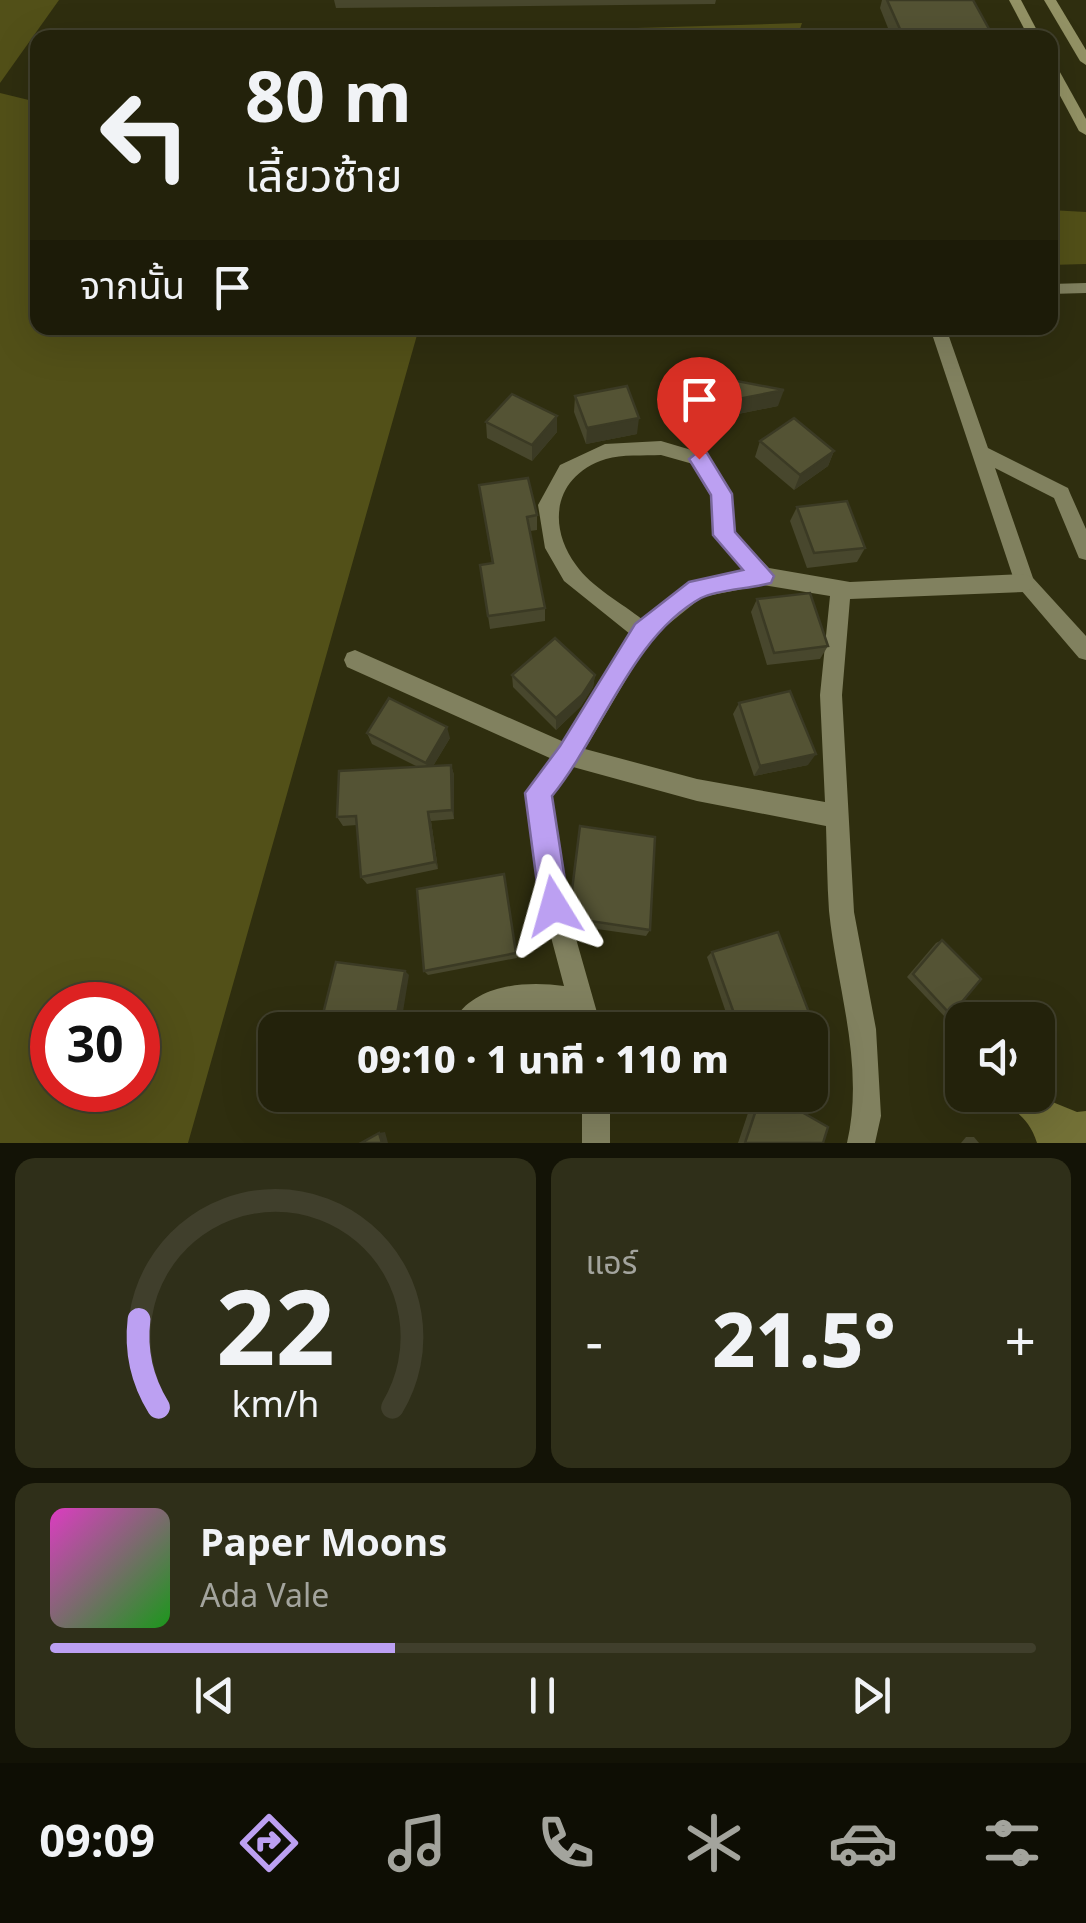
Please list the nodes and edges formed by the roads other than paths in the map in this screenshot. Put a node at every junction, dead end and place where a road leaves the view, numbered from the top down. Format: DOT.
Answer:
graph roads {
  1 [pos="1015,0"];
  2 [pos="1050,0"];
  3 [pos="1031,30"];
  4 [pos="1086,60"];
  5 [pos="1058,80"];
  6 [pos="1086,131"];
  7 [pos="1058,288"];
  8 [pos="1086,288"];
  9 [pos="940,335"];
  10 [pos="981,453"];
  11 [pos="1086,552"];
  12 [pos="762,576"];
  13 [pos="1025,583"];
  14 [pos="852,591"];
  15 [pos="643,632"];
  16 [pos="1086,651"];
  17 [pos="355,660"];
  18 [pos="570,755"];
  19 [pos="838,816"];
  20 [pos="474,1012"];
  21 [pos="571,1012"];
  22 [pos="578,1012"];
  23 [pos="596,1112"];
  24 [pos="596,1143"];
  25 [pos="861,1143"];
  1 -- 3 [label="main road"];
  2 -- 4 [label="main road"];
  5 -- 6 [label="main road"];
  7 -- 8 [label="street"];
  9 -- 10 [label="street"];
  10 -- 11 [label="street"];
  10 -- 13 [label="street"];
  12 -- 14 [label="street"];
  12 -- 15 [label="street"];
  12 -- 15 [label="street"];
  13 -- 14 [label="street"];
  13 -- 16 [label="street"];
  14 -- 19 [label="street"];
  15 -- 18 [label="street"];
  17 -- 18 [label="street"];
  18 -- 19 [label="street"];
  18 -- 22 [label="street"];
  19 -- 25 [label="street"];
  20 -- 21 [label="street"];
  23 -- 24 [label="street"];
}
